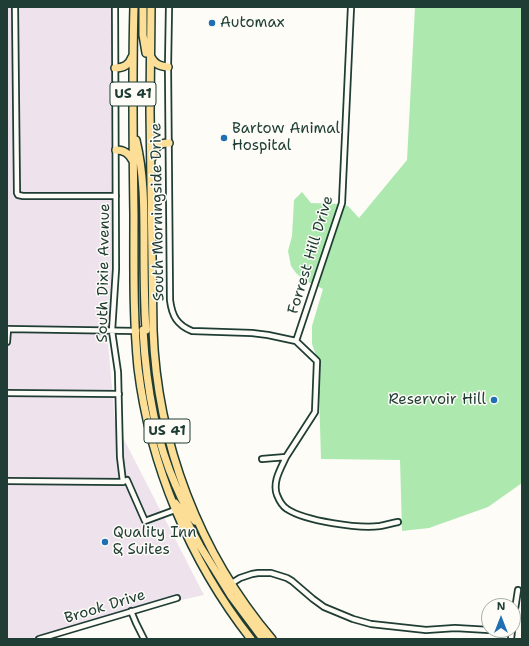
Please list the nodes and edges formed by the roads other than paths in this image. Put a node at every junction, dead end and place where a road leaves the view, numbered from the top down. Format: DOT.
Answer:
graph roads {
  1 [pos="15,7"];
  2 [pos="115,7"];
  3 [pos="134,7"];
  4 [pos="142,7"];
  5 [pos="151,7"];
  6 [pos="169,7"];
  7 [pos="351,7"];
  8 [pos="150,53"];
  9 [pos="132,57"];
  10 [pos="149,67"];
  11 [pos="168,67"];
  12 [pos="115,68"];
  13 [pos="133,130"];
  14 [pos="169,143"];
  15 [pos="116,150"];
  16 [pos="133,161"];
  17 [pos="150,168"];
  18 [pos="116,196"];
  19 [pos="8,329"];
  20 [pos="144,330"];
  21 [pos="112,331"];
  22 [pos="296,341"];
  23 [pos="7,342"];
  24 [pos="7,394"];
  25 [pos="118,394"];
  26 [pos="286,457"];
  27 [pos="262,459"];
  28 [pos="7,481"];
  29 [pos="123,482"];
  30 [pos="171,498"];
  31 [pos="175,510"];
  32 [pos="398,522"];
  33 [pos="232,584"];
  34 [pos="518,590"];
  35 [pos="177,598"];
  36 [pos="517,598"];
  37 [pos="132,612"];
  38 [pos="481,630"];
  39 [pos="39,639"];
  40 [pos="144,639"];
  41 [pos="251,639"];
  42 [pos="263,639"];
  43 [pos="272,639"];
  1 -- 18 [label="street"];
  2 -- 12 [label="street, South Dixie Avenue"];
  3 -- 9 [label="main road, US 41"];
  4 -- 10 [label="main road"];
  5 -- 8 [label="main road, US 41"];
  6 -- 11 [label="street, South Morningside Drive"];
  7 -- 22 [label="street, Forrest Hill Drive"];
  8 -- 10 [label="main road, US 41"];
  8 -- 11 [label="main road"];
  9 -- 12 [label="main road"];
  9 -- 13 [label="main road, US 41"];
  10 -- 17 [label="main road, US 41"];
  11 -- 14 [label="street, South Morningside Drive"];
  12 -- 15 [label="street, South Dixie Avenue"];
  13 -- 16 [label="main road, US 41"];
  13 -- 20 [label="main road"];
  14 -- 17 [label="main road"];
  14 -- 22 [label="street, South Morningside Drive"];
  15 -- 16 [label="main road"];
  15 -- 18 [label="street, South Dixie Avenue"];
  16 -- 20 [label="main road, US 41"];
  17 -- 20 [label="main road, US 41"];
  18 -- 21 [label="street, South Dixie Avenue"];
  19 -- 21 [label="street"];
  19 -- 23 [label="street"];
  20 -- 21 [label="street"];
  20 -- 30 [label="main road, US 41"];
  20 -- 33 [label="main road, US 41"];
  21 -- 25 [label="street, South Dixie Avenue"];
  22 -- 26 [label="street"];
  24 -- 25 [label="street"];
  25 -- 29 [label="street, South Dixie Avenue"];
  26 -- 27 [label="street"];
  26 -- 32 [label="street"];
  28 -- 29 [label="street"];
  29 -- 31 [label="street"];
  30 -- 31 [label="main road, US 41"];
  30 -- 42 [label="main road"];
  31 -- 41 [label="main road, US 41"];
  33 -- 38 [label="street"];
  33 -- 43 [label="main road, US 41"];
  34 -- 36 [label="street"];
  35 -- 37 [label="street, Brook Drive"];
  37 -- 39 [label="street, Brook Drive"];
  37 -- 40 [label="street"];
}
